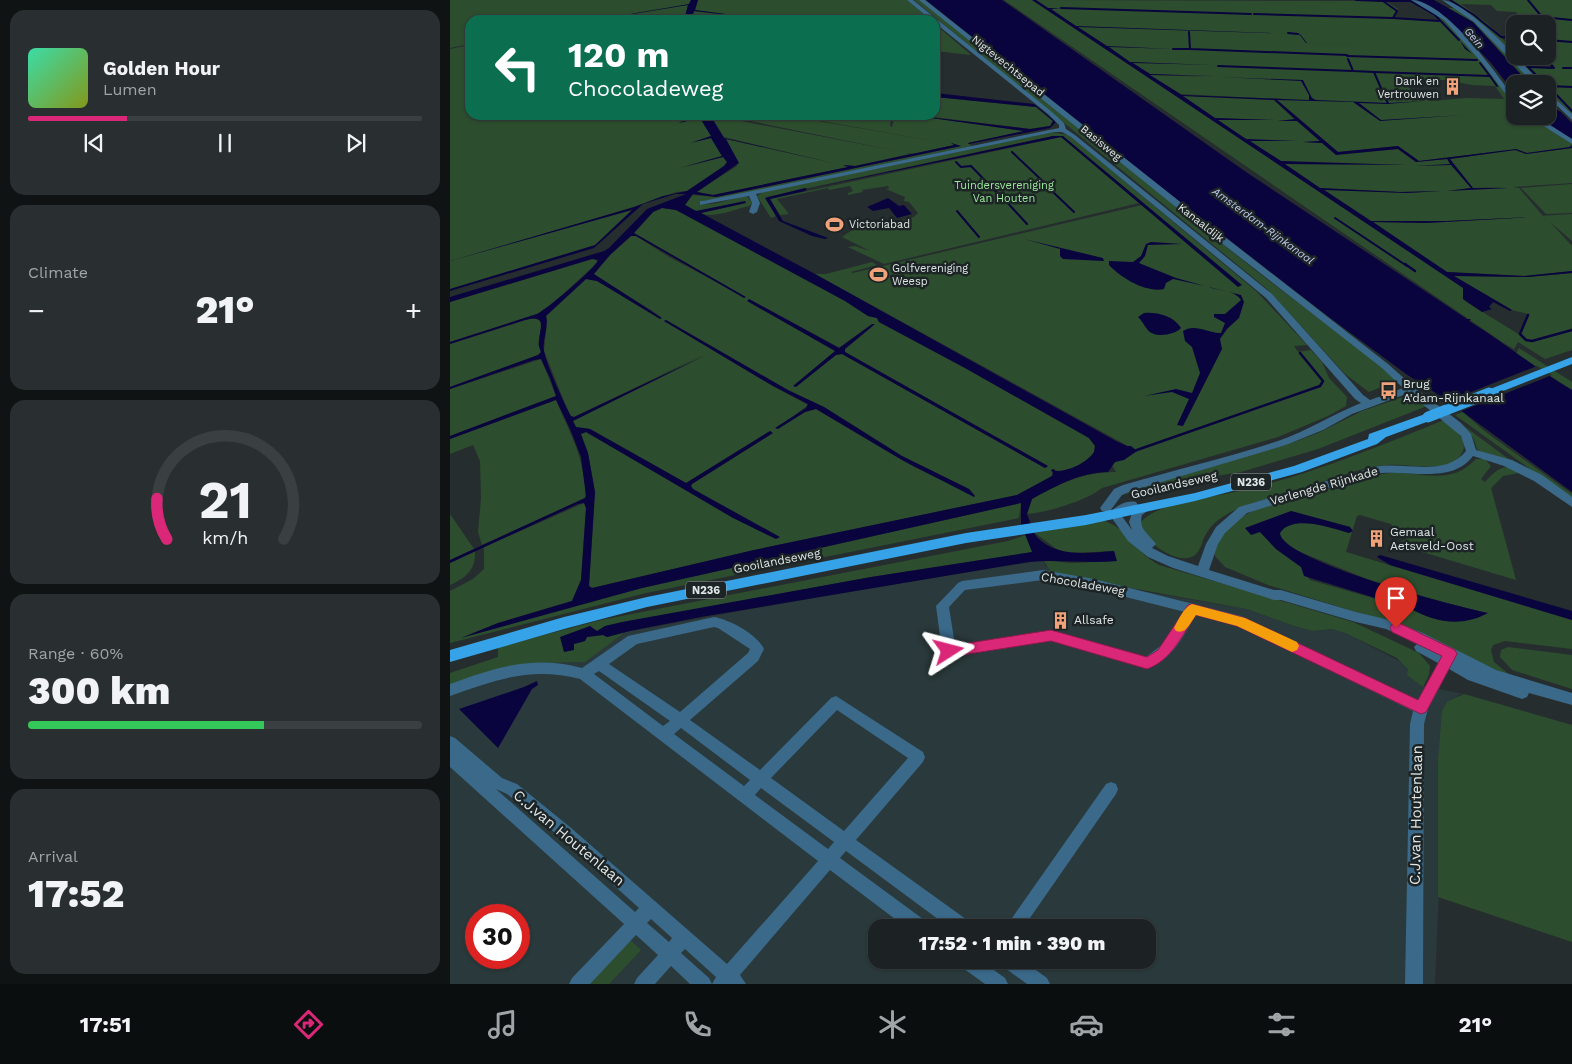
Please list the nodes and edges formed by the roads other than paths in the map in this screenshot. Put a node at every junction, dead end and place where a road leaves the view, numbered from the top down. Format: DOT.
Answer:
graph roads {
  1 [pos="910,0"];
  2 [pos="922,0"];
  3 [pos="1414,0"];
  4 [pos="1446,0"];
  5 [pos="929,15"];
  6 [pos="940,24"];
  7 [pos="1529,75"];
  8 [pos="1506,91"];
  9 [pos="1556,102"];
  10 [pos="1572,118"];
  11 [pos="1545,125"];
  12 [pos="1063,130"];
  13 [pos="1572,142"];
  14 [pos="752,193"];
  15 [pos="704,203"];
  16 [pos="753,212"];
  17 [pos="1569,361"];
  18 [pos="1410,389"];
  19 [pos="1369,404"];
  20 [pos="1381,435"];
  21 [pos="1471,452"];
  22 [pos="1572,503"];
  23 [pos="1147,507"];
  24 [pos="1110,511"];
  25 [pos="1203,570"];
  26 [pos="1192,609"];
  27 [pos="450,656"];
  28 [pos="1448,657"];
  29 [pos="598,664"];
  30 [pos="584,674"];
  31 [pos="450,690"];
  32 [pos="1572,699"];
  33 [pos="1572,703"];
  34 [pos="1421,708"];
  35 [pos="680,720"];
  36 [pos="663,735"];
  37 [pos="450,742"];
  38 [pos="454,759"];
  39 [pos="761,778"];
  40 [pos="1111,789"];
  41 [pos="744,796"];
  42 [pos="846,839"];
  43 [pos="828,859"];
  44 [pos="650,908"];
  45 [pos="909,919"];
  46 [pos="952,919"];
  47 [pos="1019,919"];
  48 [pos="636,923"];
  49 [pos="683,937"];
  50 [pos="670,955"];
  51 [pos="978,969"];
  52 [pos="1020,969"];
  53 [pos="728,981"];
  54 [pos="578,984"];
  55 [pos="644,984"];
  56 [pos="703,984"];
  57 [pos="999,984"];
  58 [pos="1041,984"];
  59 [pos="1414,984"];
  1 -- 5 [label="street, Nigtevechtsepad"];
  2 -- 18 [label="street, Kanaaldijk"];
  3 -- 8 [label="street"];
  4 -- 7 [label="street"];
  6 -- 12 [label="street, Nigtevechtsepad"];
  9 -- 10 [label="street"];
  11 -- 13 [label="street"];
  12 -- 14 [label="street, Basisweg"];
  12 -- 19 [label="street, Basisweg"];
  14 -- 15 [label="street, Basisweg"];
  14 -- 16 [label="street"];
  17 -- 20 [label="main road, Gooilandseweg / N236, bridge"];
  18 -- 19 [label="street"];
  18 -- 21 [label="street, Kanaaldijk"];
  19 -- 24 [label="street"];
  20 -- 23 [label="main road, Gooilandseweg / N236"];
  20 -- 24 [label="main road, Gooilandseweg / N236"];
  21 -- 22 [label="street"];
  21 -- 25 [label="street, Verlengde Rijnkade"];
  23 -- 24 [label="main road, Gooilandseweg / N236"];
  23 -- 25 [label="street"];
  24 -- 25 [label="street"];
  24 -- 27 [label="main road, Gooilandseweg / N236"];
  25 -- 28 [label="street"];
  26 -- 26 [label="street, Chocoladeweg"];
  26 -- 34 [label="street, Chocoladeweg"];
  28 -- 32 [label="street"];
  28 -- 33 [label="street"];
  28 -- 34 [label="street, C.J.van Houtenlaan"];
  29 -- 30 [label="street"];
  29 -- 35 [label="street"];
  29 -- 35 [label="street"];
  30 -- 31 [label="street"];
  30 -- 36 [label="street"];
  34 -- 59 [label="street, C.J.van Houtenlaan"];
  35 -- 36 [label="street"];
  35 -- 39 [label="street"];
  36 -- 41 [label="street"];
  37 -- 38 [label="street, C.J.van Houtenlaan"];
  38 -- 44 [label="street, C.J.van Houtenlaan"];
  38 -- 48 [label="street, C.J.van Houtenlaan"];
  39 -- 41 [label="street, C.J.van Houtenlaan"];
  39 -- 42 [label="street"];
  39 -- 42 [label="street, C.J.van Houtenlaan"];
  40 -- 47 [label="street"];
  41 -- 43 [label="street"];
  42 -- 43 [label="street, C.J.van Houtenlaan"];
  42 -- 46 [label="street"];
  43 -- 45 [label="street"];
  43 -- 53 [label="street, C.J.van Houtenlaan"];
  44 -- 48 [label="street"];
  44 -- 49 [label="street, C.J.van Houtenlaan"];
  48 -- 50 [label="street, C.J.van Houtenlaan"];
  48 -- 54 [label="street"];
  49 -- 50 [label="street"];
  49 -- 53 [label="street, C.J.van Houtenlaan"];
  50 -- 55 [label="street"];
  50 -- 56 [label="street, C.J.van Houtenlaan"];
  51 -- 57 [label="street"];
  52 -- 58 [label="street"];
}
